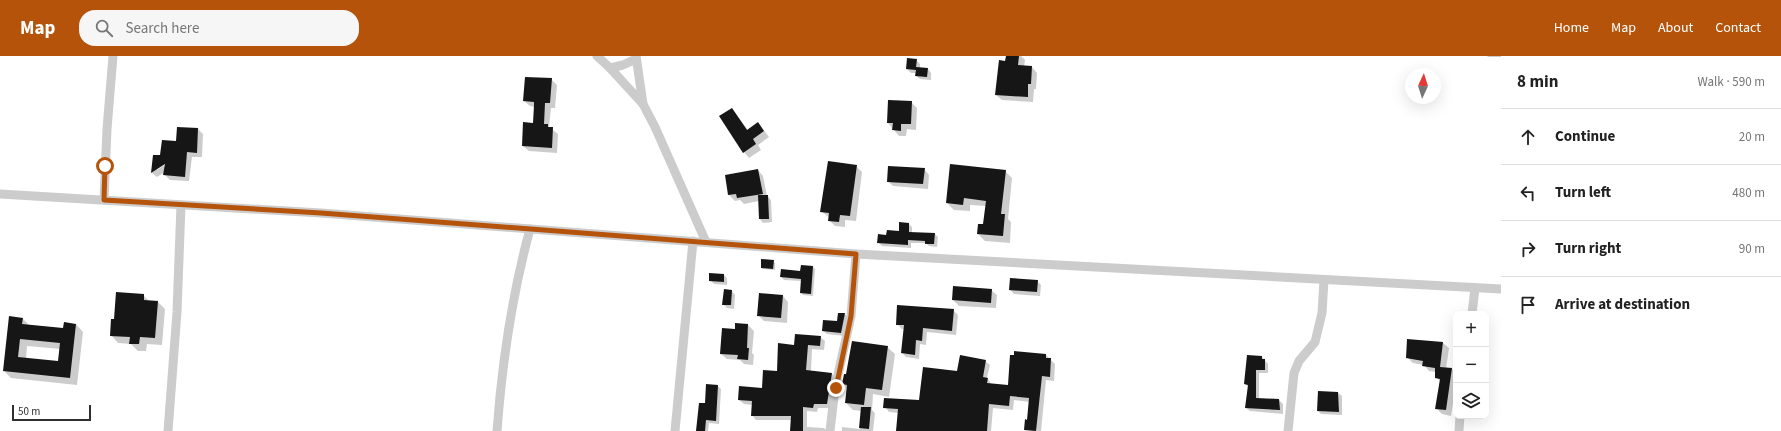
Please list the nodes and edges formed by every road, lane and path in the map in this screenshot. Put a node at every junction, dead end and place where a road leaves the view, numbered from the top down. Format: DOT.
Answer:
graph roads {
  1 [pos="113,56"];
  2 [pos="597,56"];
  3 [pos="636,58"];
  4 [pos="610,68"];
  5 [pos="643,104"];
  6 [pos="0,194"];
  7 [pos="104,200"];
  8 [pos="181,205"];
  9 [pos="530,229"];
  10 [pos="693,241"];
  11 [pos="706,242"];
  12 [pos="856,254"];
  13 [pos="1324,280"];
  14 [pos="1475,288"];
  15 [pos="1501,289"];
  16 [pos="1472,311"];
  17 [pos="1460,419"];
  18 [pos="168,431"];
  19 [pos="497,431"];
  20 [pos="675,431"];
  21 [pos="830,431"];
  22 [pos="1288,431"];
  23 [pos="1459,431"];
  1 -- 7 [label="street"];
  2 -- 4 [label="street"];
  3 -- 4 [label="street"];
  3 -- 5 [label="street"];
  4 -- 5 [label="street"];
  5 -- 11 [label="street"];
  6 -- 7 [label="street"];
  7 -- 8 [label="street"];
  8 -- 9 [label="street"];
  8 -- 18 [label="street"];
  9 -- 10 [label="street"];
  9 -- 19 [label="street"];
  10 -- 11 [label="street"];
  10 -- 20 [label="street"];
  11 -- 12 [label="street"];
  12 -- 13 [label="street"];
  12 -- 21 [label="street"];
  13 -- 14 [label="street"];
  13 -- 22 [label="street"];
  14 -- 15 [label="street"];
  14 -- 16 [label="street"];
  17 -- 23 [label="street"];
}
